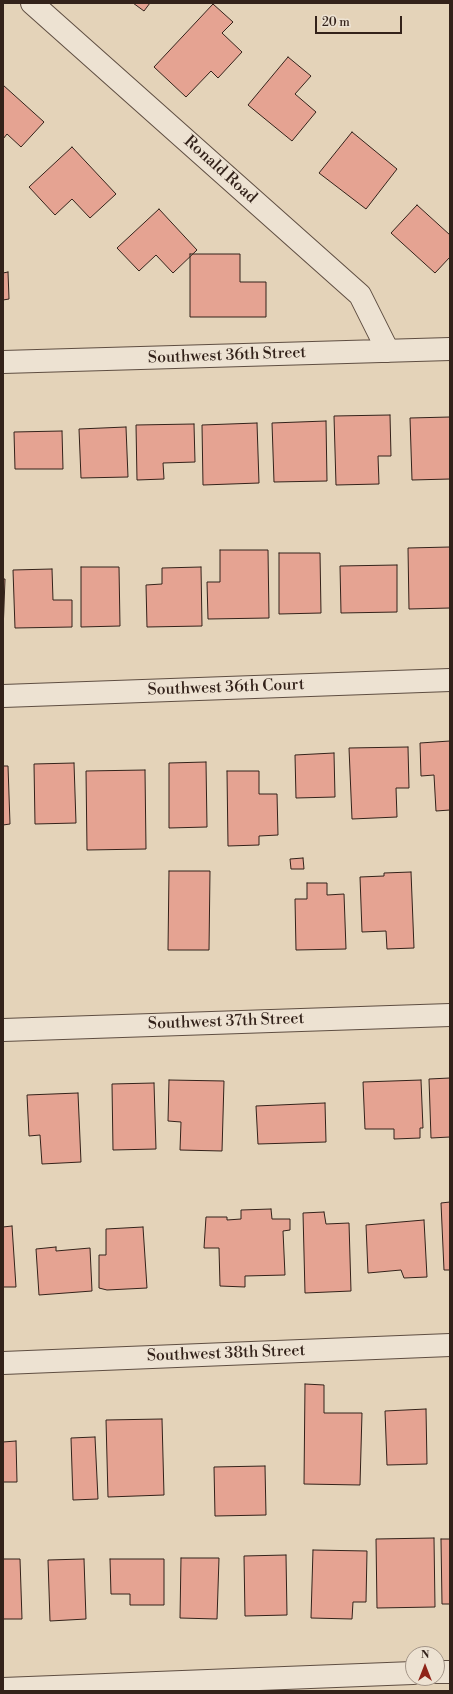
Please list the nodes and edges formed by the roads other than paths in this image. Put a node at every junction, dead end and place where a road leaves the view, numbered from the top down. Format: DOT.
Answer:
graph roads {
  1 [pos="32,3"];
  2 [pos="450,349"];
  3 [pos="388,351"];
  4 [pos="3,362"];
  5 [pos="450,680"];
  6 [pos="3,696"];
  7 [pos="450,1015"];
  8 [pos="3,1030"];
  9 [pos="450,1345"];
  10 [pos="3,1363"];
  11 [pos="405,1673"];
  12 [pos="3,1689"];
  1 -- 3 [label="street, Ronald Road"];
  2 -- 3 [label="street, Southwest 36th Street"];
  3 -- 4 [label="street, Southwest 36th Street"];
  5 -- 6 [label="street, Southwest 36th Court"];
  7 -- 8 [label="street, Southwest 37th Street"];
  9 -- 10 [label="street, Southwest 38th Street"];
  11 -- 12 [label="street"];
}
